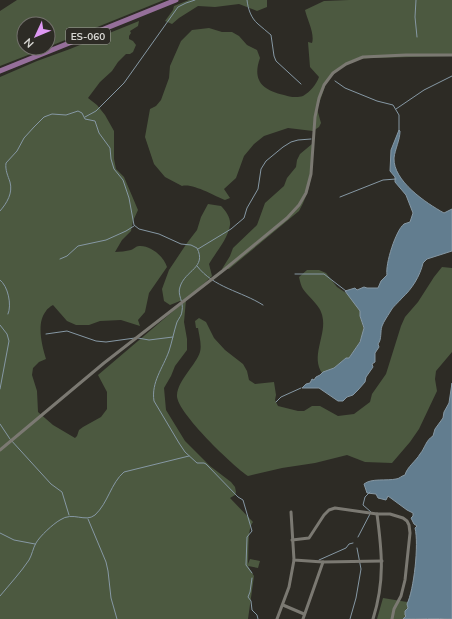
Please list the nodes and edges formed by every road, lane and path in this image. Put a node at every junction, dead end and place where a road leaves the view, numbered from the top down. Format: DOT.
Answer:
graph roads {
  1 [pos="176,0"];
  2 [pos="452,55"];
  3 [pos="0,71"];
  4 [pos="0,450"];
  5 [pos="291,512"];
  6 [pos="377,514"];
  7 [pos="292,540"];
  8 [pos="294,560"];
  9 [pos="382,561"];
  10 [pos="323,562"];
  11 [pos="283,605"];
  12 [pos="304,614"];
  13 [pos="277,619"];
  14 [pos="303,619"];
  15 [pos="372,619"];
  16 [pos="392,619"];
  1 -- 3 [label="main road, ES-060"];
  2 -- 4 [label="street"];
  5 -- 7 [label="street"];
  6 -- 7 [label="street"];
  6 -- 9 [label="street"];
  6 -- 16 [label="street"];
  7 -- 8 [label="street"];
  8 -- 10 [label="street"];
  8 -- 11 [label="street"];
  9 -- 10 [label="street"];
  9 -- 15 [label="street"];
  10 -- 12 [label="street"];
  11 -- 12 [label="street"];
  11 -- 13 [label="street"];
  12 -- 14 [label="street"];
}
